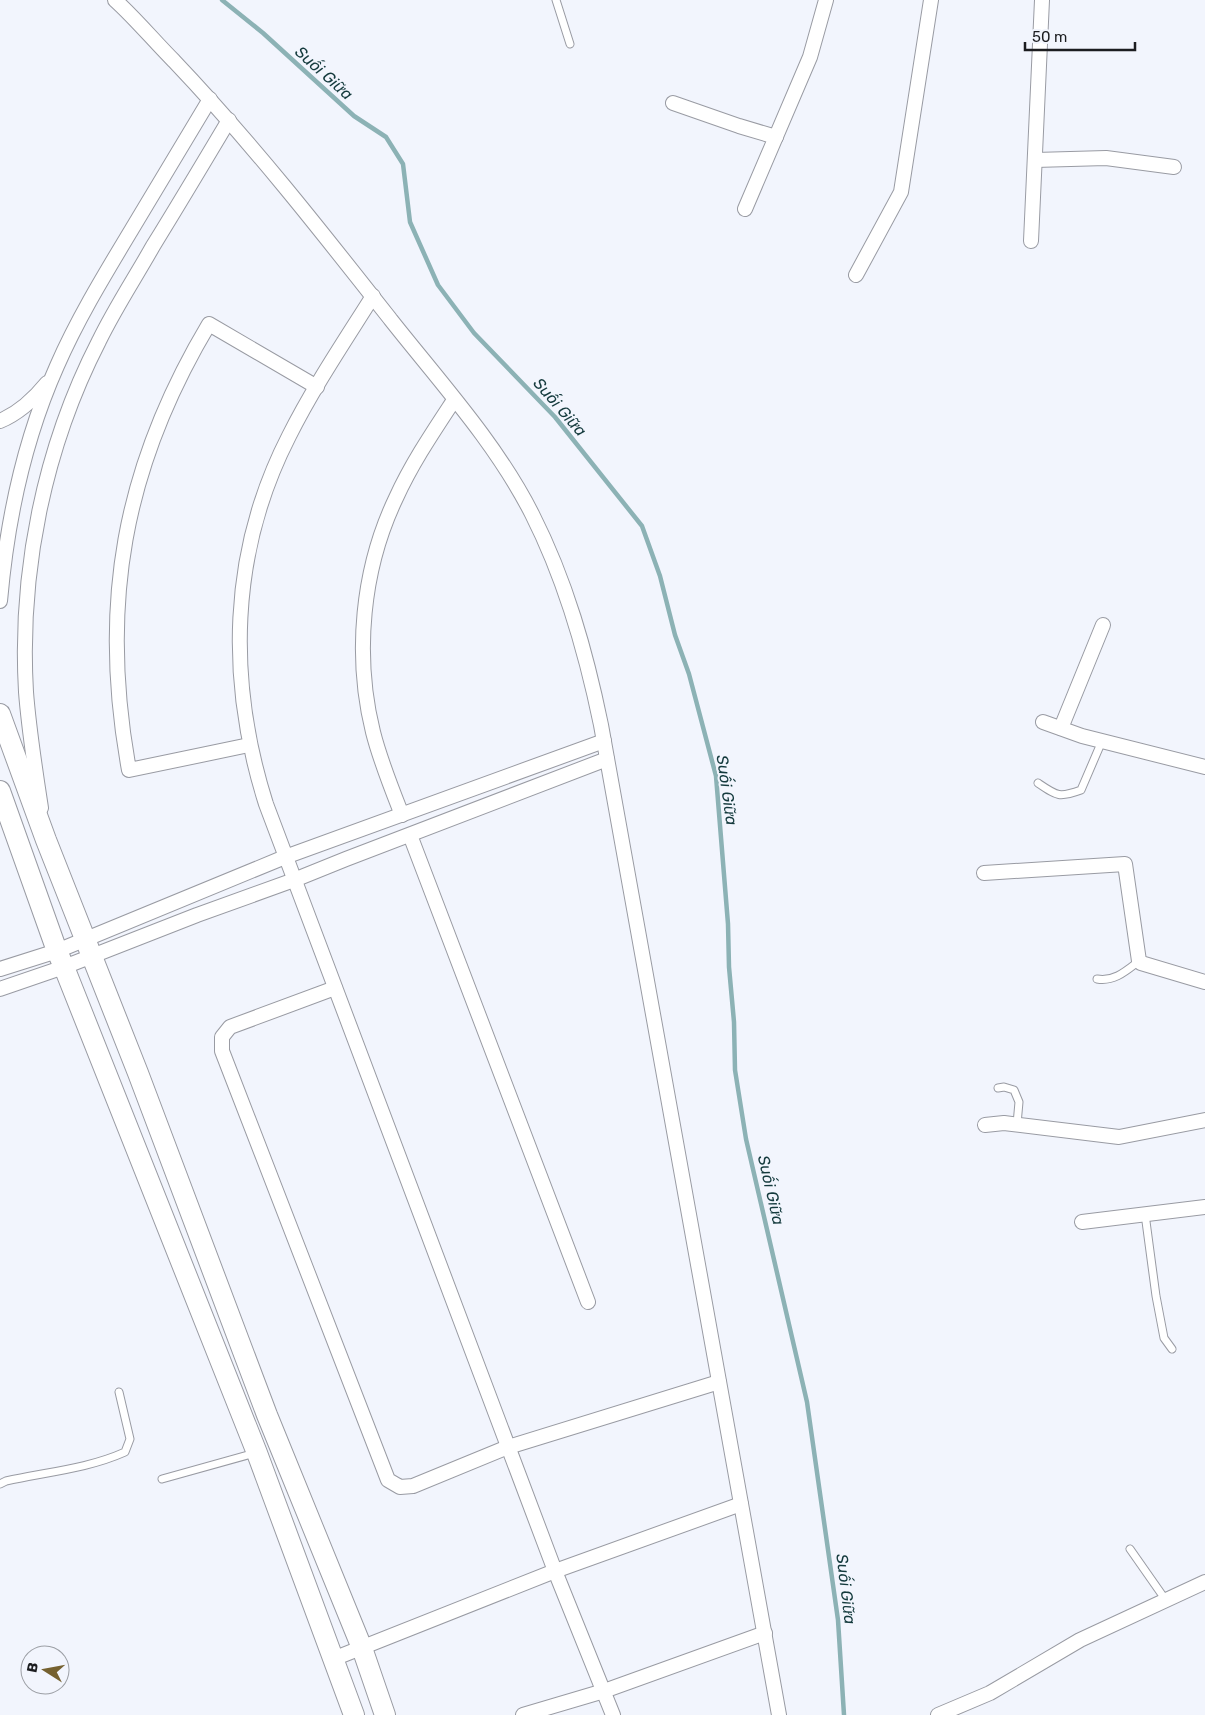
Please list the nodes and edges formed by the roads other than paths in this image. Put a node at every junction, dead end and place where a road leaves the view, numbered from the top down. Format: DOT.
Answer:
graph roads {
  1 [pos="115,0"];
  2 [pos="556,0"];
  3 [pos="826,0"];
  4 [pos="930,0"];
  5 [pos="1042,0"];
  6 [pos="570,44"];
  7 [pos="210,99"];
  8 [pos="673,102"];
  9 [pos="229,120"];
  10 [pos="776,137"];
  11 [pos="1035,160"];
  12 [pos="1174,167"];
  13 [pos="746,209"];
  14 [pos="1031,241"];
  15 [pos="856,275"];
  16 [pos="373,296"];
  17 [pos="56,367"];
  18 [pos="317,386"];
  19 [pos="454,400"];
  20 [pos="0,421"];
  21 [pos="0,601"];
  22 [pos="1103,625"];
  23 [pos="0,711"];
  24 [pos="1043,722"];
  25 [pos="1061,728"];
  26 [pos="604,741"];
  27 [pos="1102,741"];
  28 [pos="249,745"];
  29 [pos="607,759"];
  30 [pos="1205,767"];
  31 [pos="1038,782"];
  32 [pos="0,791"];
  33 [pos="402,815"];
  34 [pos="410,835"];
  35 [pos="46,840"];
  36 [pos="285,856"];
  37 [pos="984,873"];
  38 [pos="294,880"];
  39 [pos="88,948"];
  40 [pos="60,959"];
  41 [pos="1138,961"];
  42 [pos="0,969"];
  43 [pos="1097,979"];
  44 [pos="1205,982"];
  45 [pos="335,988"];
  46 [pos="0,989"];
  47 [pos="998,1088"];
  48 [pos="1205,1120"];
  49 [pos="1017,1124"];
  50 [pos="985,1125"];
  51 [pos="1205,1207"];
  52 [pos="1145,1214"];
  53 [pos="1082,1222"];
  54 [pos="588,1302"];
  55 [pos="1172,1349"];
  56 [pos="719,1382"];
  57 [pos="119,1392"];
  58 [pos="508,1447"];
  59 [pos="257,1453"];
  60 [pos="162,1479"];
  61 [pos="0,1484"];
  62 [pos="741,1504"];
  63 [pos="1130,1549"];
  64 [pos="555,1571"];
  65 [pos="1205,1582"];
  66 [pos="1165,1599"];
  67 [pos="764,1634"];
  68 [pos="362,1648"];
  69 [pos="333,1659"];
  70 [pos="604,1691"];
  71 [pos="354,1715"];
  72 [pos="384,1715"];
  73 [pos="523,1715"];
  74 [pos="613,1715"];
  75 [pos="779,1715"];
  76 [pos="938,1715"];
  1 -- 7 [label="street"];
  2 -- 6 [label="lane"];
  3 -- 10 [label="street"];
  4 -- 15 [label="street"];
  5 -- 11 [label="street"];
  7 -- 9 [label="street"];
  7 -- 17 [label="street"];
  8 -- 10 [label="street"];
  9 -- 16 [label="street"];
  9 -- 35 [label="street"];
  10 -- 13 [label="street"];
  11 -- 12 [label="street"];
  11 -- 14 [label="street"];
  16 -- 18 [label="street"];
  16 -- 19 [label="street"];
  17 -- 20 [label="street"];
  17 -- 21 [label="street"];
  18 -- 28 [label="street"];
  18 -- 28 [label="street"];
  19 -- 26 [label="street"];
  19 -- 33 [label="street"];
  22 -- 25 [label="street"];
  23 -- 35 [label="street"];
  24 -- 25 [label="street"];
  25 -- 27 [label="street"];
  26 -- 29 [label="street"];
  26 -- 33 [label="street"];
  27 -- 30 [label="street"];
  27 -- 31 [label="lane"];
  28 -- 36 [label="street"];
  29 -- 34 [label="street"];
  29 -- 56 [label="street"];
  32 -- 40 [label="street"];
  33 -- 36 [label="street"];
  34 -- 38 [label="street"];
  34 -- 54 [label="street"];
  35 -- 39 [label="street"];
  36 -- 38 [label="street"];
  36 -- 39 [label="street"];
  37 -- 41 [label="street"];
  38 -- 39 [label="street"];
  38 -- 45 [label="street"];
  39 -- 40 [label="street"];
  39 -- 68 [label="street"];
  40 -- 42 [label="street"];
  40 -- 46 [label="street"];
  40 -- 59 [label="street"];
  41 -- 43 [label="lane"];
  41 -- 44 [label="street"];
  45 -- 58 [label="street"];
  45 -- 58 [label="street"];
  47 -- 49 [label="lane"];
  48 -- 49 [label="street"];
  49 -- 50 [label="street"];
  51 -- 52 [label="street"];
  52 -- 53 [label="street"];
  52 -- 55 [label="lane"];
  56 -- 58 [label="street"];
  56 -- 62 [label="street"];
  57 -- 61 [label="lane"];
  58 -- 64 [label="street"];
  59 -- 60 [label="lane"];
  59 -- 69 [label="street"];
  62 -- 64 [label="street"];
  62 -- 67 [label="street"];
  63 -- 66 [label="lane"];
  64 -- 68 [label="street"];
  64 -- 70 [label="street"];
  65 -- 66 [label="street"];
  66 -- 76 [label="street"];
  67 -- 70 [label="street"];
  67 -- 75 [label="street"];
  68 -- 69 [label="street"];
  68 -- 72 [label="street"];
  69 -- 71 [label="street"];
  70 -- 73 [label="street"];
  70 -- 74 [label="street"];
}
